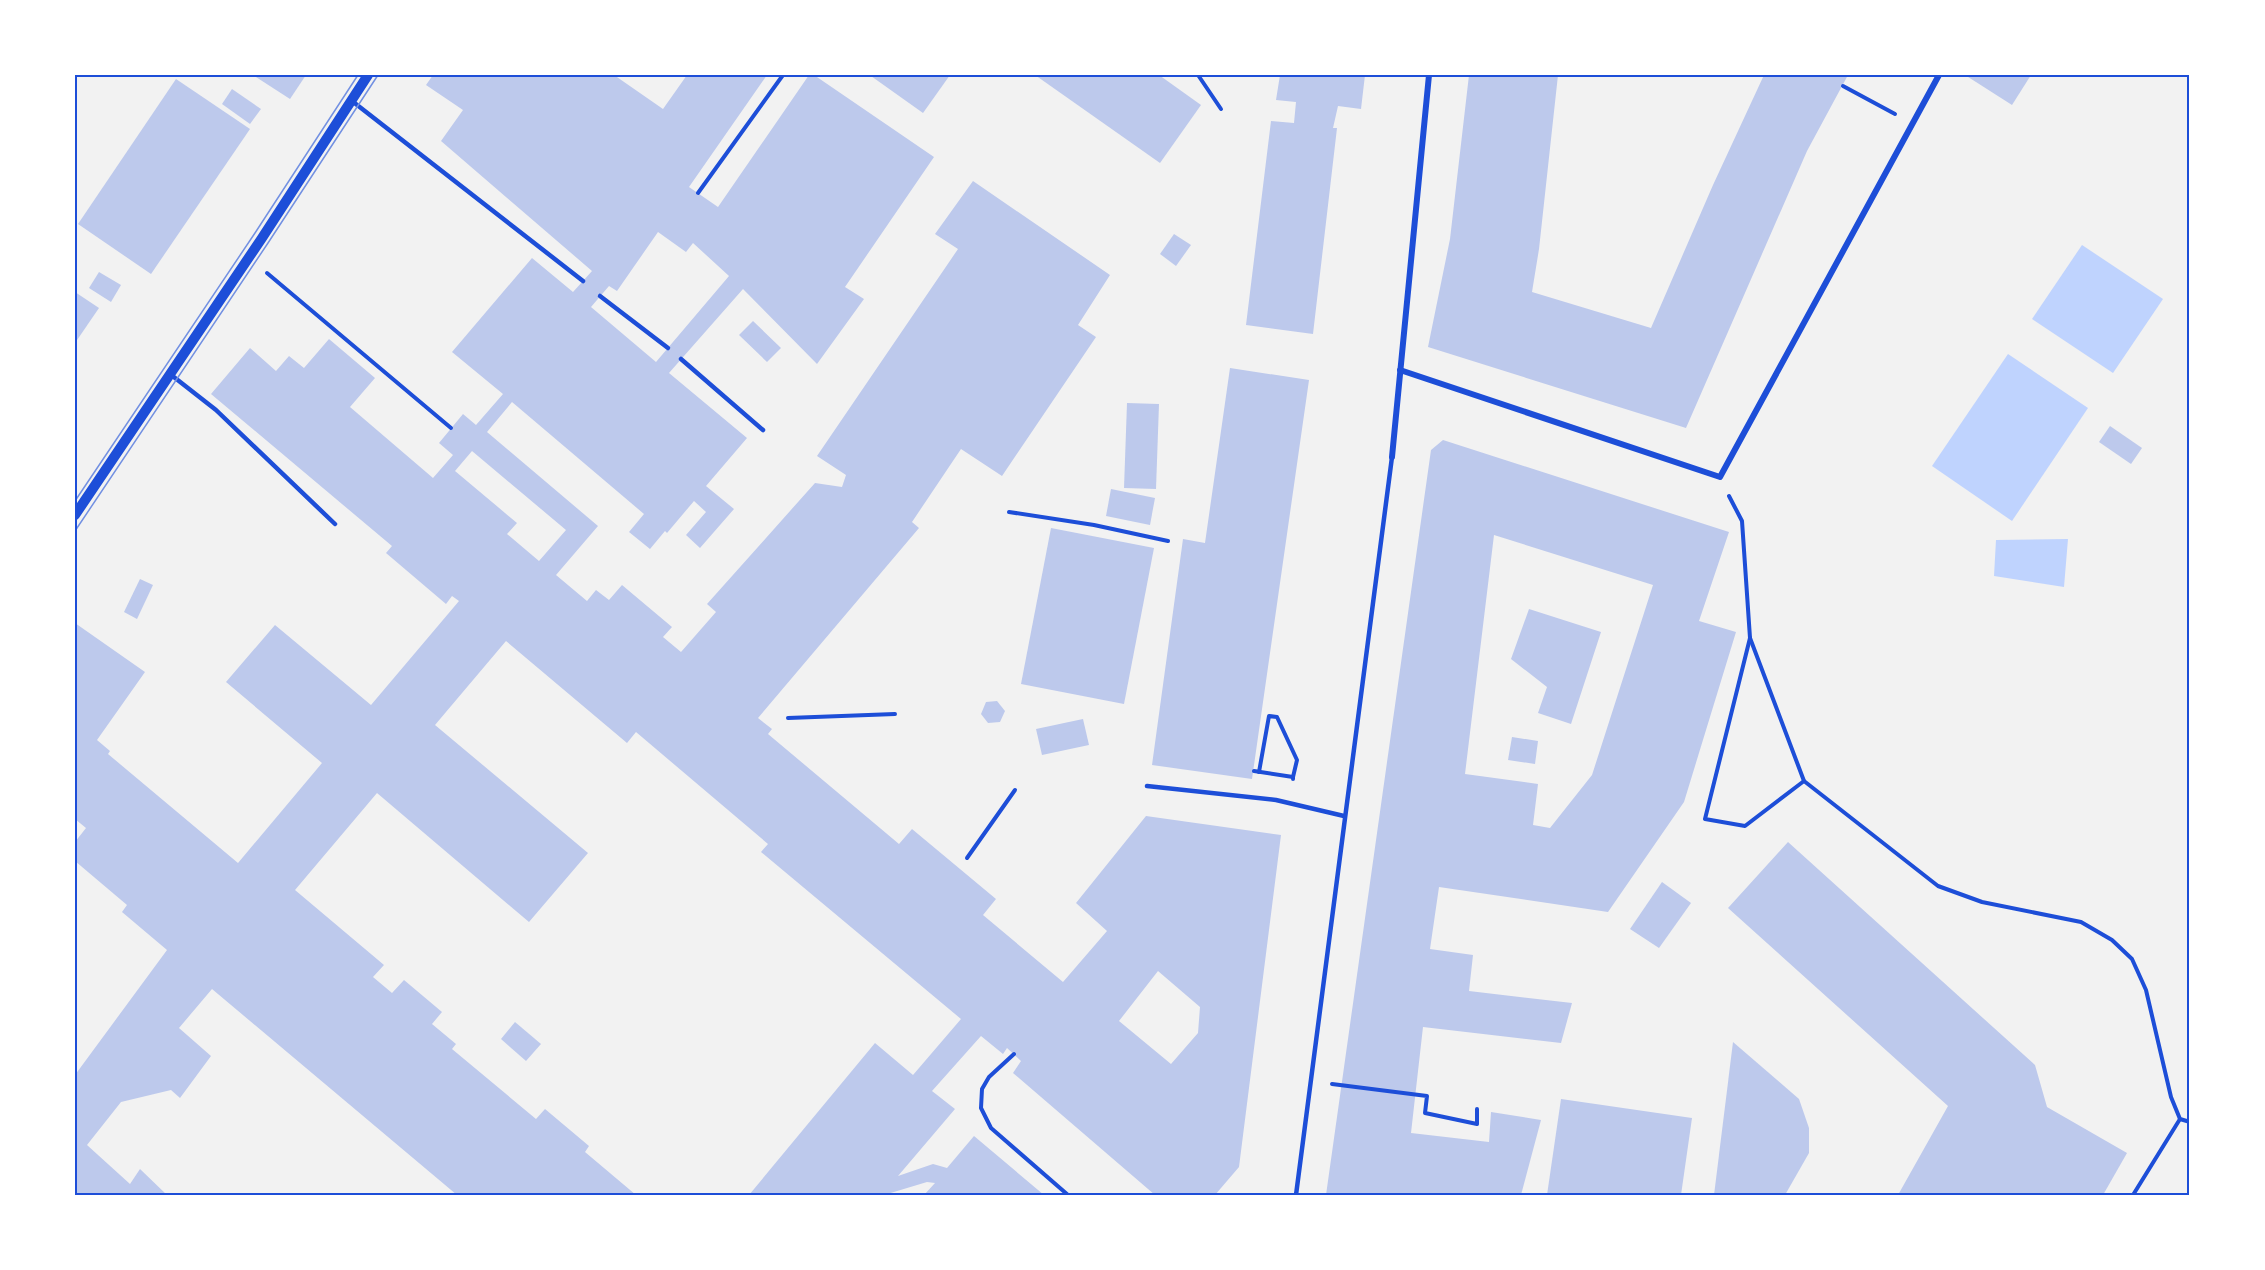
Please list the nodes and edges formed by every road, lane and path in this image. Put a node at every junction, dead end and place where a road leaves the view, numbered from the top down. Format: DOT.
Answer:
graph roads {
  1 [pos="368,75"];
  2 [pos="783,75"];
  3 [pos="1198,75"];
  4 [pos="1429,75"];
  5 [pos="1939,75"];
  6 [pos="1842,86"];
  7 [pos="352,100"];
  8 [pos="1221,109"];
  9 [pos="1913,123"];
  10 [pos="698,193"];
  11 [pos="249,257"];
  12 [pos="583,281"];
  13 [pos="600,296"];
  14 [pos="668,348"];
  15 [pos="681,359"];
  16 [pos="1400,370"];
  17 [pos="170,374"];
  18 [pos="451,428"];
  19 [pos="763,429"];
  20 [pos="1392,457"];
  21 [pos="1009,512"];
  22 [pos="75,515"];
  23 [pos="1742,521"];
  24 [pos="335,524"];
  25 [pos="1168,541"];
  26 [pos="1750,638"];
  27 [pos="895,714"];
  28 [pos="788,718"];
  29 [pos="1268,773"];
  30 [pos="1293,777"];
  31 [pos="1804,781"];
  32 [pos="1147,786"];
  33 [pos="1015,790"];
  34 [pos="1344,816"];
  35 [pos="967,858"];
  36 [pos="1014,1054"];
  37 [pos="1310,1081"];
  38 [pos="1477,1109"];
  39 [pos="2180,1119"];
  40 [pos="2190,1122"];
  41 [pos="1068,1195"];
  42 [pos="1296,1195"];
  43 [pos="2133,1195"];
  1 -- 7 [label="street"];
  2 -- 10 [label="path"];
  3 -- 8 [label="path"];
  4 -- 16 [label="street"];
  5 -- 9 [label="street"];
  6 -- 9 [label="path"];
  7 -- 11 [label="street"];
  7 -- 12 [label="lane"];
  9 -- 16 [label="street"];
  11 -- 17 [label="street"];
  11 -- 18 [label="path"];
  13 -- 14 [label="lane"];
  15 -- 19 [label="lane"];
  16 -- 20 [label="street"];
  17 -- 22 [label="street"];
  17 -- 24 [label="lane"];
  20 -- 34 [label="lane"];
  21 -- 25 [label="path"];
  23 -- 26 [label="path"];
  26 -- 31 [label="path"];
  26 -- 31 [label="path"];
  27 -- 28 [label="path"];
  29 -- 30 [label="path"];
  31 -- 39 [label="path"];
  32 -- 34 [label="lane"];
  33 -- 35 [label="path"];
  34 -- 37 [label="lane"];
  36 -- 41 [label="path"];
  37 -- 38 [label="path"];
  37 -- 42 [label="lane"];
  39 -- 40 [label="path"];
  39 -- 43 [label="path"];
}
